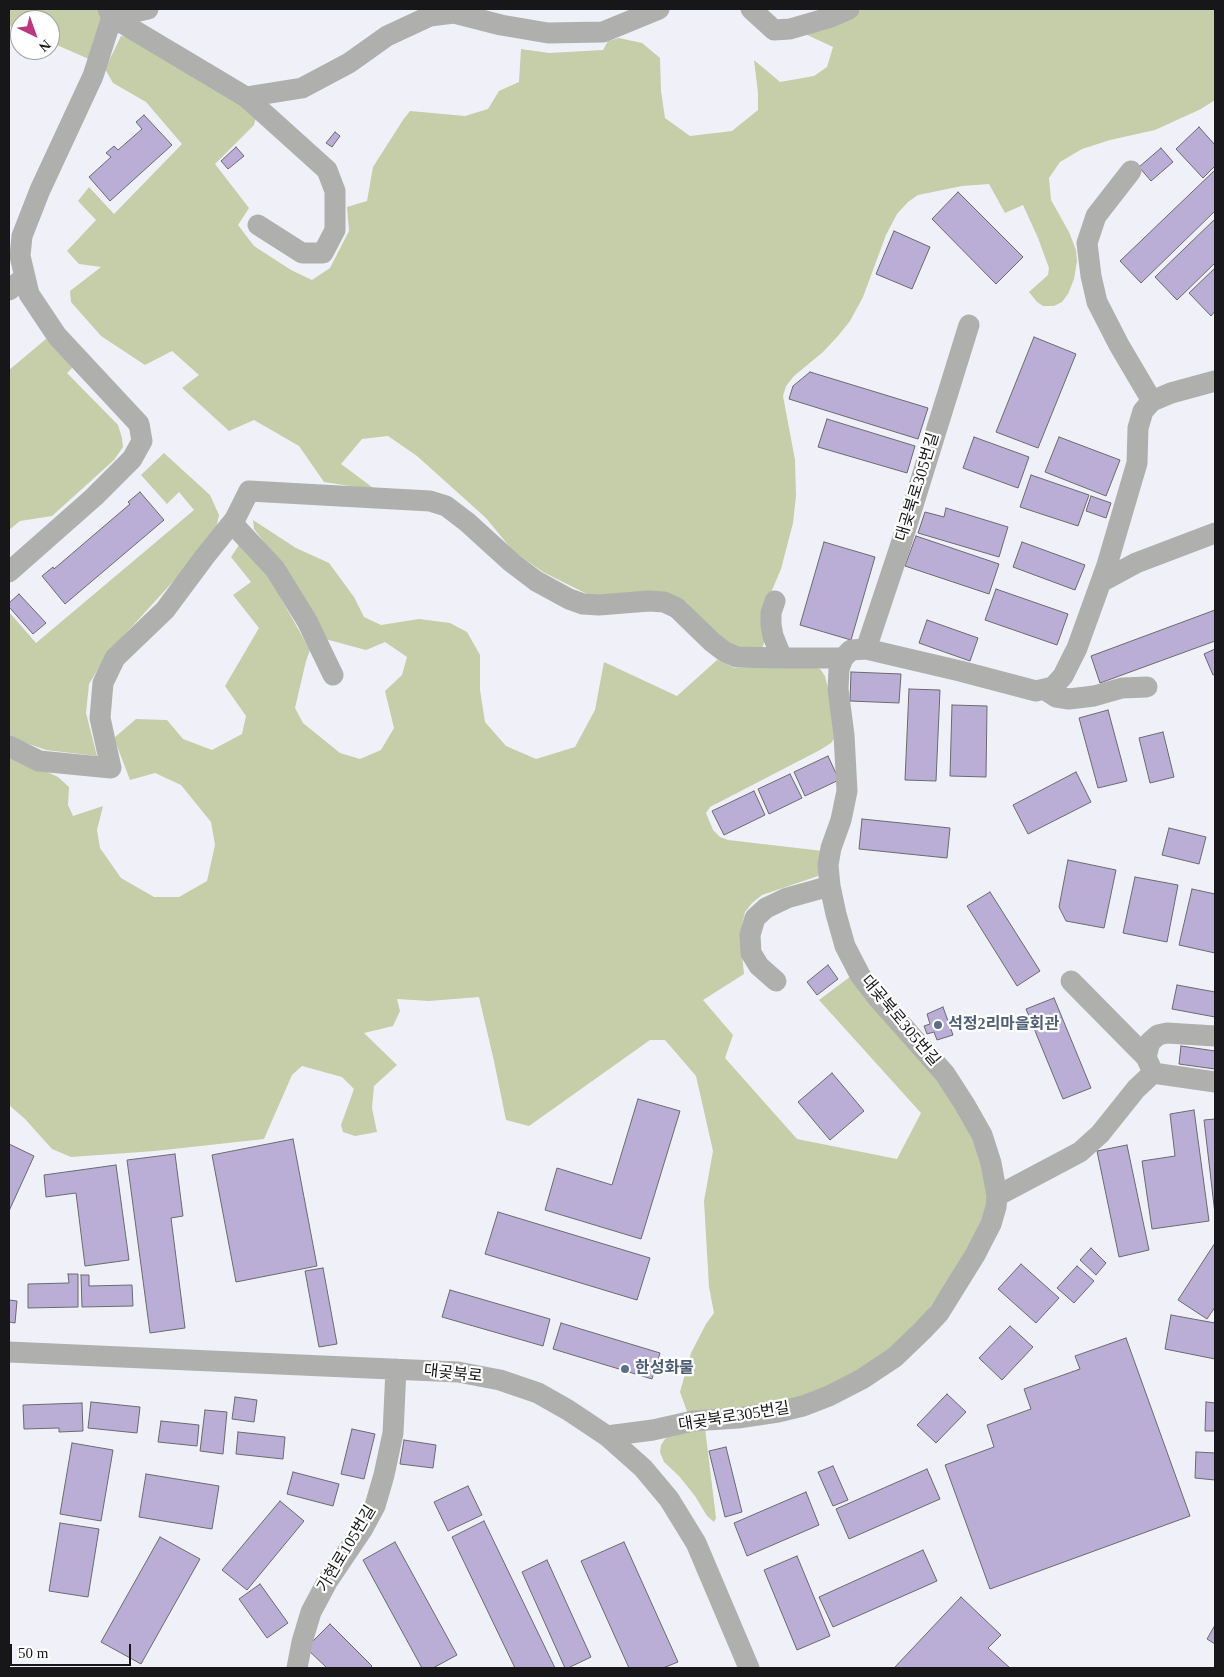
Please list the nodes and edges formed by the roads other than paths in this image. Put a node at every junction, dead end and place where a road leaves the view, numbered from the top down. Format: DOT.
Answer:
graph roads {
  1 [pos="148,9"];
  2 [pos="659,9"];
  3 [pos="751,9"];
  4 [pos="849,9"];
  5 [pos="110,13"];
  6 [pos="425,13"];
  7 [pos="246,96"];
  8 [pos="1131,171"];
  9 [pos="258,226"];
  10 [pos="17,284"];
  11 [pos="969,325"];
  12 [pos="1215,381"];
  13 [pos="1152,401"];
  14 [pos="232,523"];
  15 [pos="1215,533"];
  16 [pos="9,572"];
  17 [pos="1101,582"];
  18 [pos="775,601"];
  19 [pos="866,649"];
  20 [pos="782,658"];
  21 [pos="842,658"];
  22 [pos="334,675"];
  23 [pos="1147,687"];
  24 [pos="1044,689"];
  25 [pos="9,746"];
  26 [pos="830,886"];
  27 [pos="776,981"];
  28 [pos="1071,981"];
  29 [pos="1215,1036"];
  30 [pos="1150,1065"];
  31 [pos="1215,1082"];
  32 [pos="997,1196"];
  33 [pos="9,1352"];
  34 [pos="396,1369"];
  35 [pos="607,1436"];
  36 [pos="743,1662"];
  37 [pos="297,1668"];
  1 -- 5 [label="street"];
  2 -- 6 [label="street"];
  3 -- 4 [label="street"];
  5 -- 7 [label="street"];
  5 -- 10 [label="street"];
  6 -- 7 [label="street"];
  7 -- 9 [label="street"];
  8 -- 13 [label="street"];
  10 -- 16 [label="street"];
  11 -- 19 [label="street, 대곶북로305번길"];
  12 -- 13 [label="street"];
  13 -- 17 [label="street"];
  14 -- 20 [label="street"];
  14 -- 22 [label="street"];
  14 -- 25 [label="street"];
  15 -- 17 [label="street"];
  17 -- 24 [label="street"];
  18 -- 20 [label="street"];
  19 -- 21 [label="street"];
  19 -- 24 [label="street"];
  20 -- 21 [label="street"];
  21 -- 26 [label="street, 대곶북로305번길"];
  23 -- 24 [label="street"];
  26 -- 27 [label="street"];
  26 -- 32 [label="street, 대곶북로305번길"];
  28 -- 30 [label="street"];
  29 -- 30 [label="street"];
  30 -- 31 [label="street"];
  30 -- 32 [label="street"];
  32 -- 35 [label="street, 대곶북로305번길"];
  33 -- 34 [label="street, 대곶북로"];
  34 -- 35 [label="street, 대곶북로"];
  34 -- 37 [label="street, 가현로105번길"];
  35 -- 36 [label="street, 대곶북로"];
}
